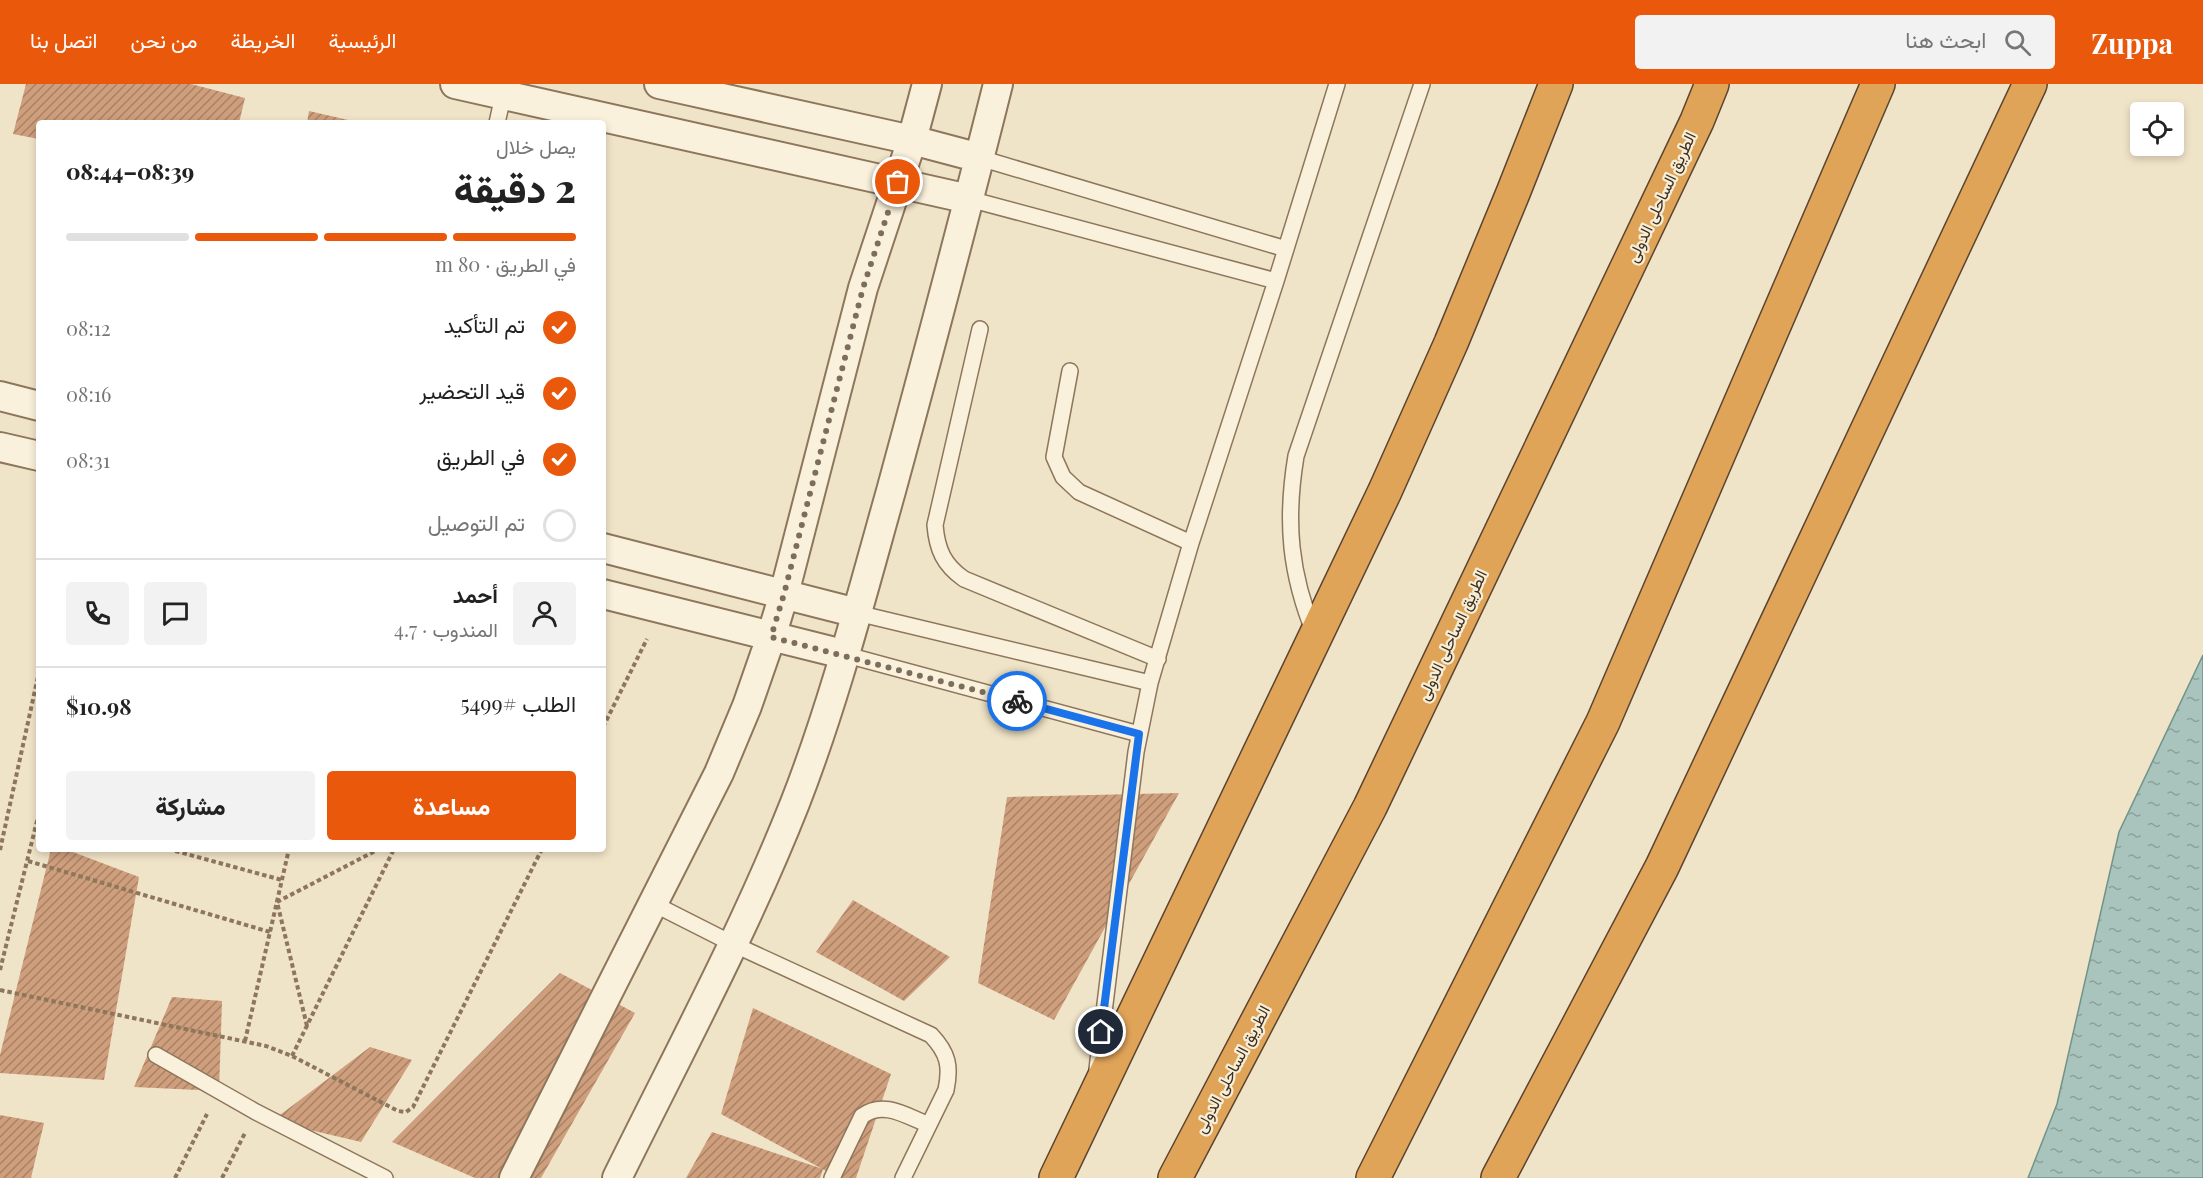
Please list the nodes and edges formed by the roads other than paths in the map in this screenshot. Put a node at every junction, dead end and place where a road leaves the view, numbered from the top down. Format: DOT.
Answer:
graph roads {
  1 [pos="455,84"];
  2 [pos="659,84"];
  3 [pos="927,84"];
  4 [pos="998,84"];
  5 [pos="1337,84"];
  6 [pos="1422,84"];
  7 [pos="1556,84"];
  8 [pos="1712,84"];
  9 [pos="1878,84"];
  10 [pos="2030,84"];
  11 [pos="503,96"];
  12 [pos="498,120"];
  13 [pos="912,140"];
  14 [pos="980,158"];
  15 [pos="898,182"];
  16 [pos="969,199"];
  17 [pos="1286,249"];
  18 [pos="1276,281"];
  19 [pos="980,329"];
  20 [pos="1070,371"];
  21 [pos="0,396"];
  22 [pos="36,405"];
  23 [pos="0,447"];
  24 [pos="36,455"];
  25 [pos="1191,543"];
  26 [pos="606,549"];
  27 [pos="784,594"];
  28 [pos="606,595"];
  29 [pos="857,613"];
  30 [pos="771,637"];
  31 [pos="1316,638"];
  32 [pos="843,654"];
  33 [pos="1158,659"];
  34 [pos="1150,683"];
  35 [pos="1139,734"];
  36 [pos="654,904"];
  37 [pos="733,944"];
  38 [pos="156,1055"];
  39 [pos="1093,1102"];
  40 [pos="929,1125"];
  41 [pos="385,1178"];
  42 [pos="514,1178"];
  43 [pos="617,1178"];
  44 [pos="832,1178"];
  45 [pos="903,1178"];
  46 [pos="1056,1178"];
  47 [pos="1175,1178"];
  48 [pos="1373,1178"];
  49 [pos="1498,1178"];
  1 -- 11 [label="street"];
  2 -- 13 [label="street"];
  3 -- 13 [label="street"];
  4 -- 14 [label="street"];
  5 -- 17 [label="lane"];
  6 -- 31 [label="lane"];
  7 -- 31 [label="highway"];
  8 -- 47 [label="highway, الطريق الساحلى الدولى"];
  9 -- 48 [label="highway"];
  10 -- 49 [label="highway"];
  11 -- 12 [label="lane"];
  11 -- 15 [label="street"];
  13 -- 14 [label="street"];
  13 -- 15 [label="street"];
  14 -- 16 [label="street"];
  14 -- 17 [label="lane"];
  15 -- 16 [label="street"];
  15 -- 27 [label="street"];
  16 -- 18 [label="lane"];
  16 -- 29 [label="street"];
  17 -- 18 [label="lane"];
  18 -- 25 [label="lane"];
  19 -- 33 [label="lane"];
  20 -- 25 [label="lane"];
  21 -- 22 [label="street"];
  23 -- 24 [label="street"];
  25 -- 33 [label="lane"];
  26 -- 27 [label="street"];
  27 -- 29 [label="street"];
  27 -- 30 [label="street"];
  28 -- 30 [label="street"];
  29 -- 32 [label="street"];
  29 -- 34 [label="lane"];
  30 -- 32 [label="street"];
  30 -- 36 [label="street"];
  31 -- 39 [label="highway"];
  32 -- 35 [label="lane"];
  32 -- 37 [label="street"];
  33 -- 34 [label="lane"];
  34 -- 35 [label="lane"];
  35 -- 39 [label="lane"];
  36 -- 37 [label="lane"];
  36 -- 42 [label="street"];
  37 -- 40 [label="lane"];
  37 -- 43 [label="street"];
  38 -- 41 [label="lane"];
  39 -- 46 [label="highway"];
  40 -- 44 [label="lane"];
  40 -- 45 [label="lane"];
}
